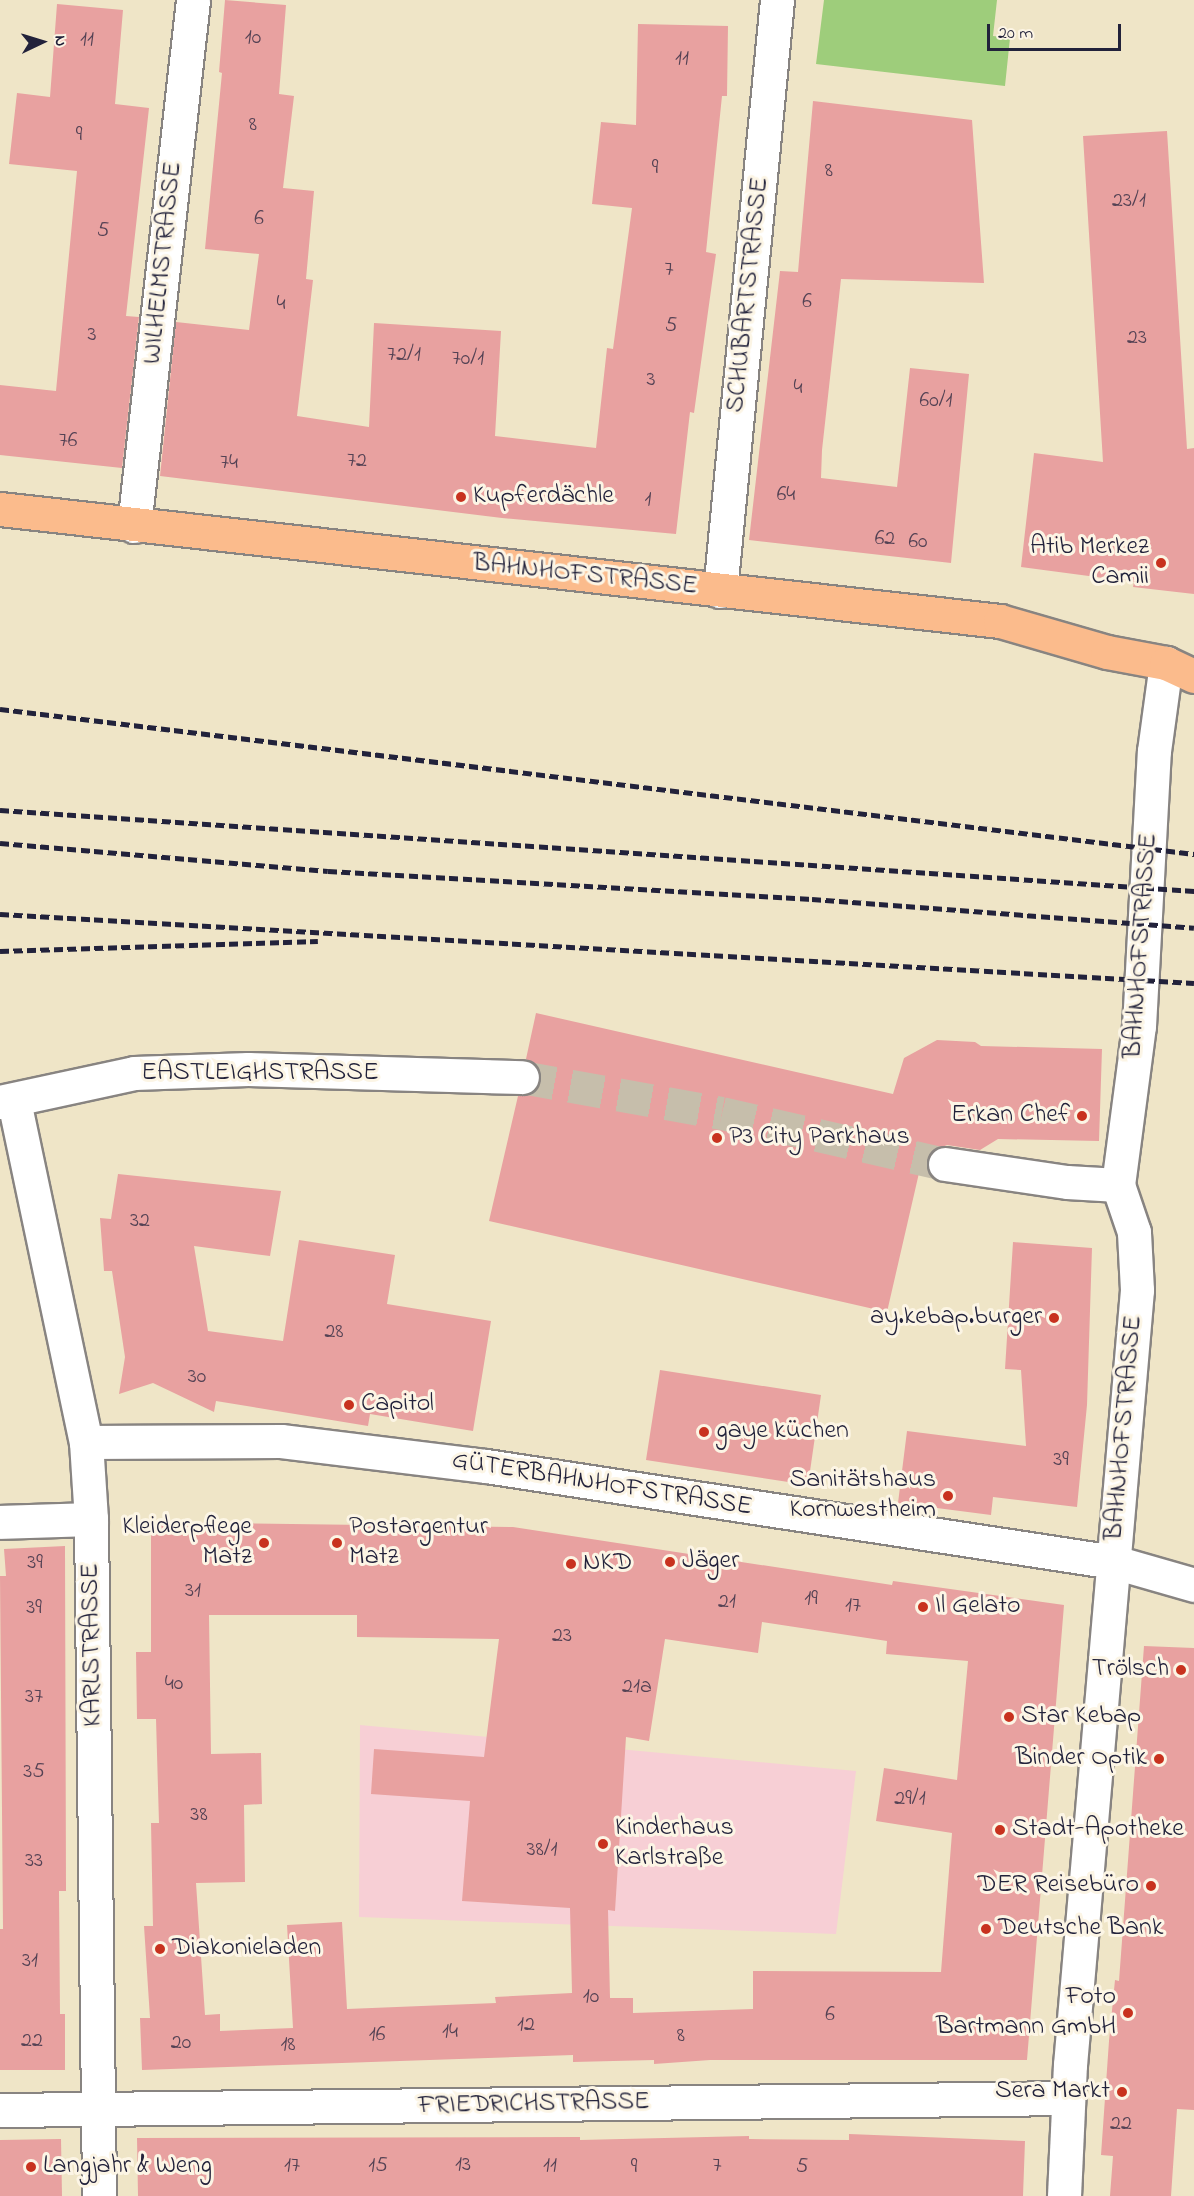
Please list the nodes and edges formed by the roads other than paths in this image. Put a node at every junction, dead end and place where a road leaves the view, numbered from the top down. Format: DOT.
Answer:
graph roads {
  1 [pos="193,0"];
  2 [pos="777,0"];
  3 [pos="0,509"];
  4 [pos="134,526"];
  5 [pos="720,591"];
  6 [pos="1185,665"];
  7 [pos="522,1077"];
  8 [pos="7,1102"];
  9 [pos="945,1164"];
  10 [pos="1118,1185"];
  11 [pos="86,1442"];
  12 [pos="91,1519"];
  13 [pos="0,1522"];
  14 [pos="1114,1562"];
  15 [pos="1194,1586"];
  16 [pos="1068,2098"];
  17 [pos="0,2110"];
  18 [pos="98,2111"];
  19 [pos="99,2196"];
  20 [pos="1064,2196"];
  1 -- 4 [label="street, WILHELMSTRASSE"];
  2 -- 5 [label="street, SCHUBARTSTRASSE"];
  3 -- 4 [label="main road, BAHNHOFSTRASSE"];
  4 -- 5 [label="main road, BAHNHOFSTRASSE"];
  5 -- 6 [label="main road, BAHNHOFSTRASSE"];
  6 -- 10 [label="street, BAHNHOFSTRASSE"];
  7 -- 8 [label="street, EASTLEIGHSTRASSE"];
  8 -- 11 [label="street, KARLSTRASSE"];
  9 -- 10 [label="street"];
  10 -- 14 [label="street, BAHNHOFSTRASSE"];
  11 -- 12 [label="street, KARLSTRASSE"];
  11 -- 14 [label="street, GÜTERBAHNHOFSTRASSE"];
  12 -- 13 [label="street"];
  12 -- 18 [label="street, KARLSTRASSE"];
  14 -- 15 [label="street, GÜTERBAHNHOFSTRASSE"];
  14 -- 16 [label="street, BAHNHOFSTRASSE"];
  16 -- 18 [label="street, FRIEDRICHSTRASSE"];
  16 -- 20 [label="street, BAHNHOFSTRASSE"];
  17 -- 18 [label="street, FRIEDRICHSTRASSE"];
  18 -- 19 [label="street, KARLSTRASSE"];
}
